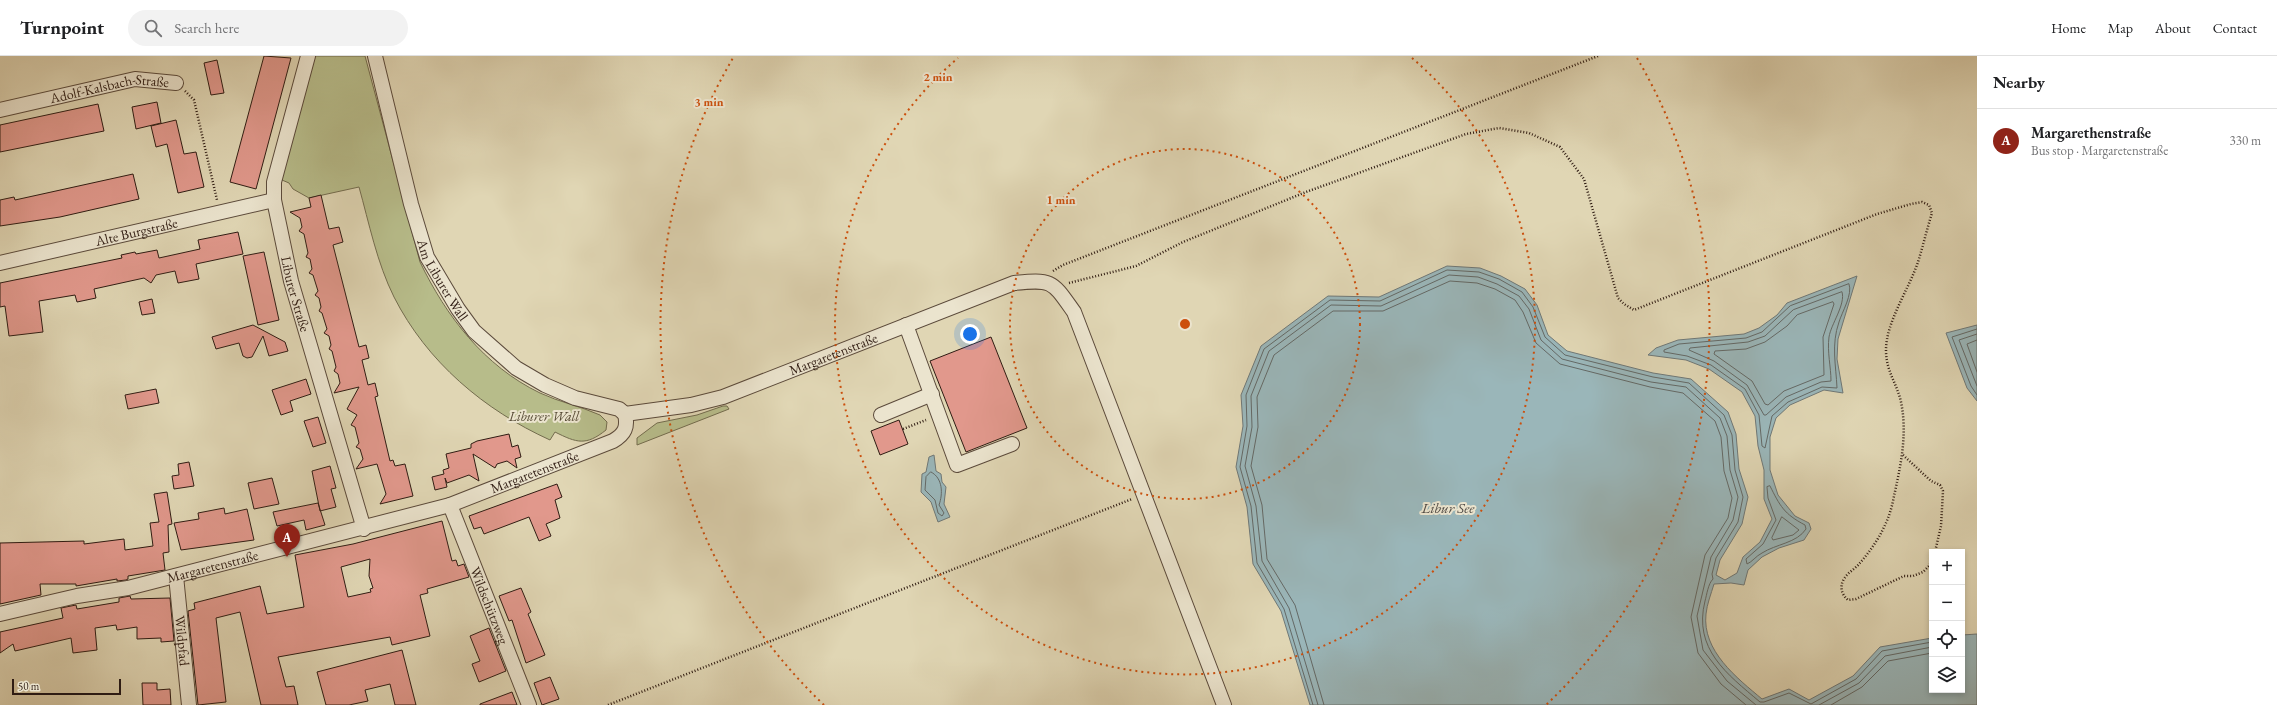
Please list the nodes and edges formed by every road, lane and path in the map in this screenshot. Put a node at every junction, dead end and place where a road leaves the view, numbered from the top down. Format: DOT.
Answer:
graph roads {
  1 [pos="308,56"];
  2 [pos="375,56"];
  3 [pos="1598,56"];
  4 [pos="176,83"];
  5 [pos="0,110"];
  6 [pos="274,200"];
  7 [pos="219,213"];
  8 [pos="0,263"];
  9 [pos="1038,281"];
  10 [pos="1055,286"];
  11 [pos="906,325"];
  12 [pos="932,394"];
  13 [pos="625,414"];
  14 [pos="881,415"];
  15 [pos="939,415"];
  16 [pos="903,429"];
  17 [pos="1012,444"];
  18 [pos="1902,455"];
  19 [pos="1143,495"];
  20 [pos="450,505"];
  21 [pos="364,529"];
  22 [pos="1936,549"];
  23 [pos="1929,566"];
  24 [pos="176,576"];
  25 [pos="0,614"];
  26 [pos="189,705"];
  27 [pos="529,705"];
  28 [pos="608,705"];
  29 [pos="1224,705"];
  1 -- 6 [label="street, Liburer Straße"];
  2 -- 13 [label="street, Am Liburer Wall"];
  3 -- 9 [label="path"];
  4 -- 5 [label="street, Adolf-Kalsbach-Straße"];
  4 -- 7 [label="path, Adolf-Kalsbach-Straße"];
  6 -- 7 [label="street, Alte Burgstraße"];
  6 -- 21 [label="street, Liburer Straße"];
  7 -- 8 [label="street, Alte Burgstraße"];
  9 -- 10 [label="street"];
  9 -- 11 [label="street, Margaretenstraße"];
  10 -- 18 [label="path"];
  10 -- 19 [label="street"];
  11 -- 12 [label="street"];
  11 -- 13 [label="street, Margaretenstraße"];
  12 -- 14 [label="street"];
  12 -- 15 [label="street"];
  13 -- 20 [label="street, Margaretenstraße"];
  15 -- 16 [label="path"];
  15 -- 17 [label="street"];
  18 -- 22 [label="path"];
  18 -- 23 [label="path"];
  19 -- 28 [label="path"];
  19 -- 29 [label="street"];
  20 -- 21 [label="street, Margaretenstraße"];
  20 -- 27 [label="street, Wildschützweg"];
  21 -- 24 [label="street, Margaretenstraße"];
  24 -- 25 [label="street, Margaretenstraße"];
  24 -- 26 [label="street, Wildpfad"];
}
